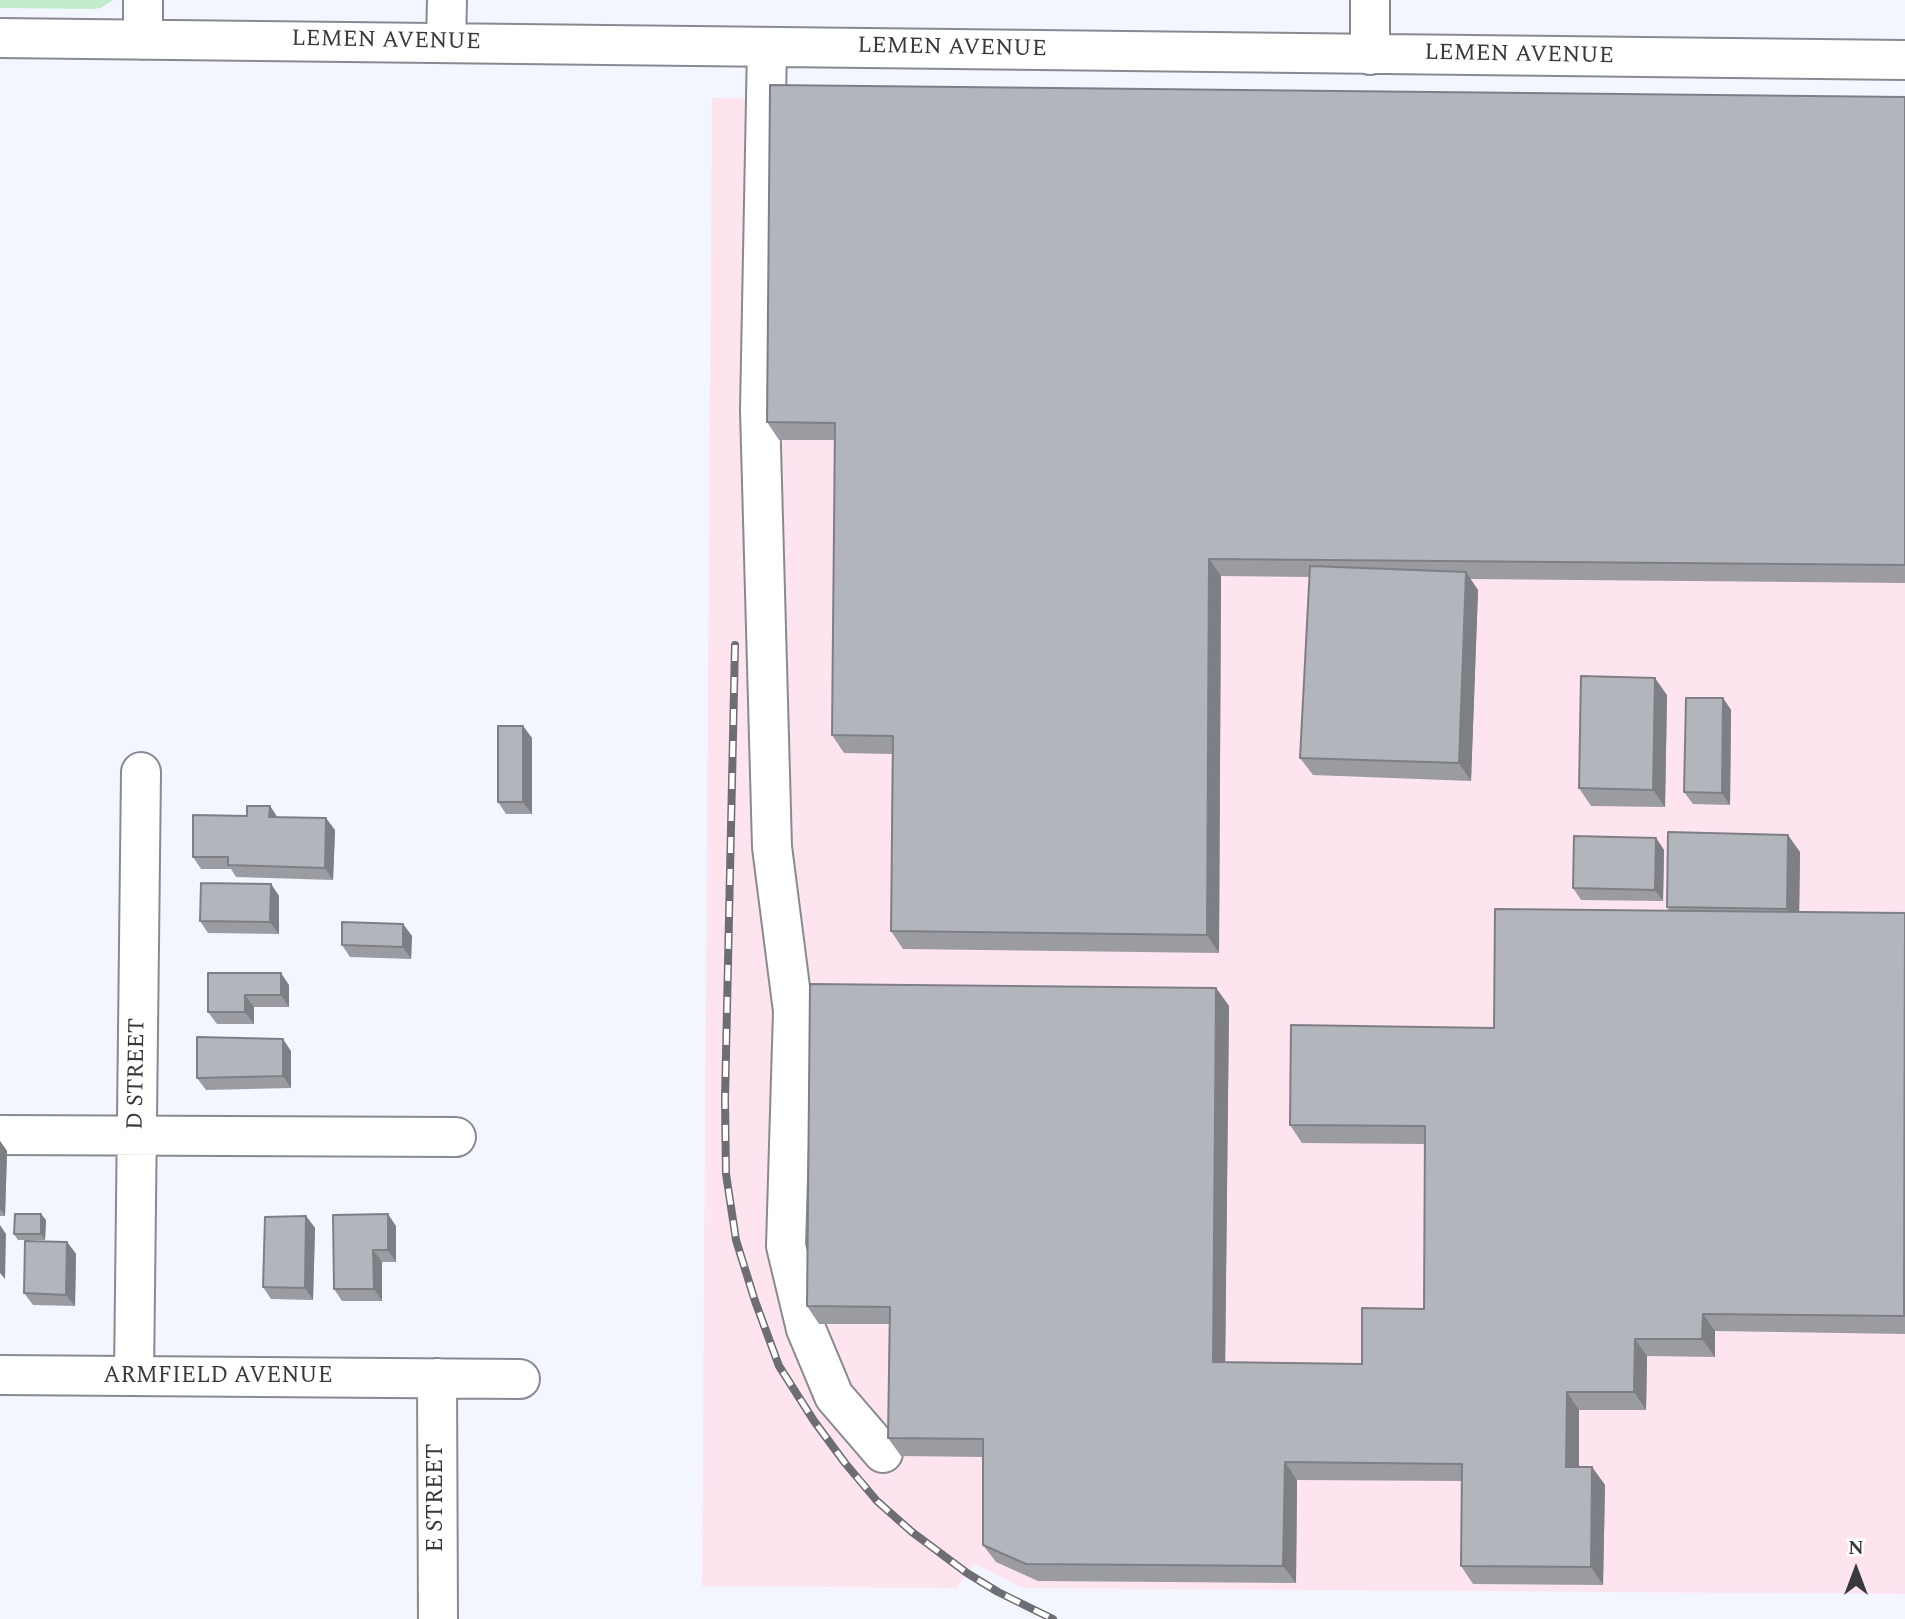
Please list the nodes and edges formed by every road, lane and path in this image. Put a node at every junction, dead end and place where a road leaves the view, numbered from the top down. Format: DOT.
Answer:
graph roads {
  1 [pos="143,0"];
  2 [pos="447,0"];
  3 [pos="1370,0"];
  4 [pos="0,38"];
  5 [pos="143,40"];
  6 [pos="446,42"];
  7 [pos="767,47"];
  8 [pos="1370,55"];
  9 [pos="1905,60"];
  10 [pos="141,772"];
  11 [pos="0,1135"];
  12 [pos="137,1135"];
  13 [pos="456,1137"];
  14 [pos="0,1376"];
  15 [pos="134,1376"];
  16 [pos="437,1378"];
  17 [pos="520,1379"];
  18 [pos="883,1452"];
  19 [pos="438,1619"];
  1 -- 5 [label="street"];
  2 -- 6 [label="street"];
  3 -- 8 [label="street"];
  4 -- 5 [label="street, LEMEN AVENUE"];
  5 -- 6 [label="street, LEMEN AVENUE"];
  6 -- 7 [label="street, LEMEN AVENUE"];
  7 -- 8 [label="street, LEMEN AVENUE"];
  7 -- 18 [label="street"];
  8 -- 9 [label="street, LEMEN AVENUE"];
  10 -- 12 [label="street, D STREET"];
  11 -- 12 [label="street"];
  12 -- 13 [label="street"];
  12 -- 15 [label="street, D STREET"];
  14 -- 15 [label="street, ARMFIELD AVENUE"];
  15 -- 16 [label="street, ARMFIELD AVENUE"];
  16 -- 17 [label="street, ARMFIELD AVENUE"];
  16 -- 19 [label="street, E STREET"];
}
